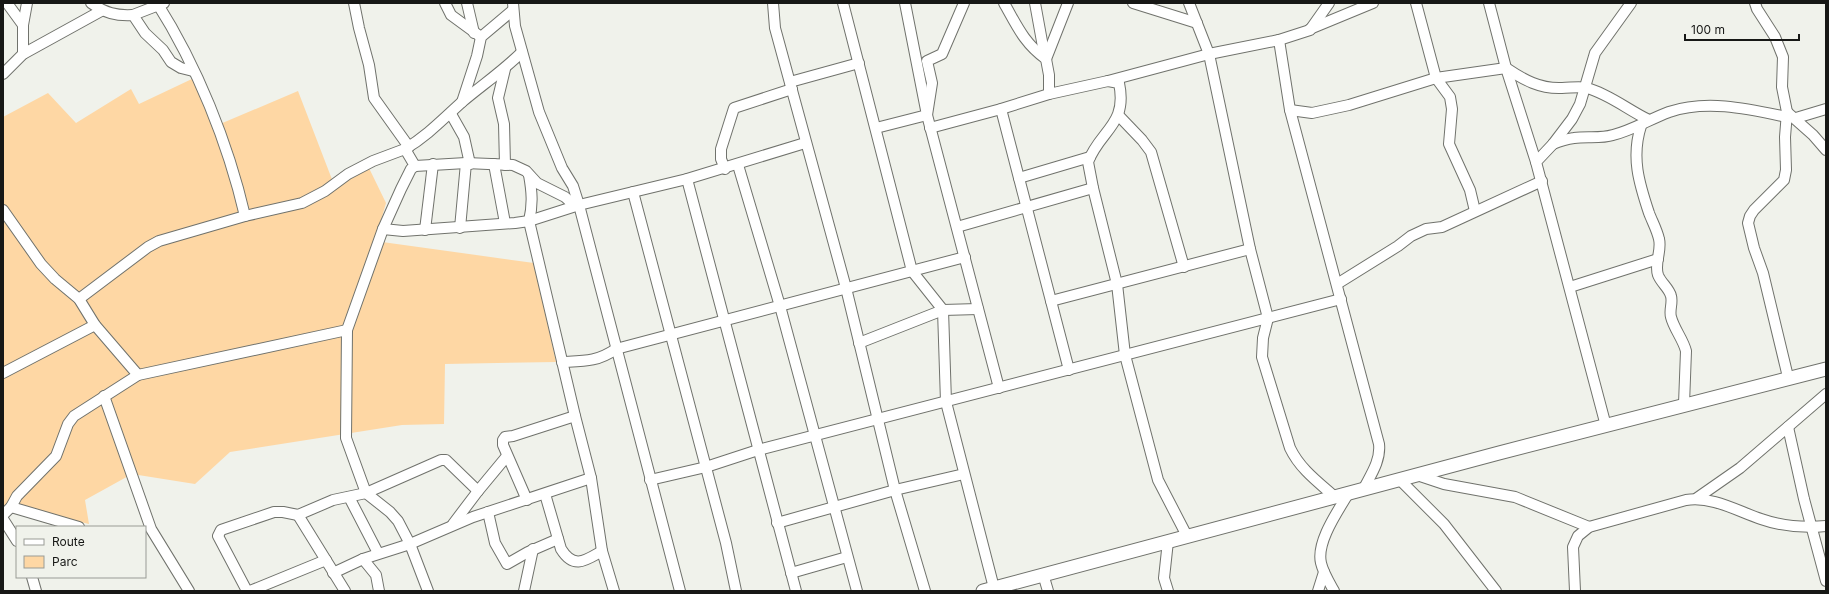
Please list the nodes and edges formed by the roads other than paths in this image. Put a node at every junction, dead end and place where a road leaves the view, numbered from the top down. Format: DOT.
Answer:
graph roads {
  1 [pos="8,3"];
  2 [pos="27,3"];
  3 [pos="91,3"];
  4 [pos="354,3"];
  5 [pos="445,3"];
  6 [pos="467,3"];
  7 [pos="773,3"];
  8 [pos="843,3"];
  9 [pos="904,3"];
  10 [pos="964,3"];
  11 [pos="1004,3"];
  12 [pos="1035,3"];
  13 [pos="1068,3"];
  14 [pos="1133,3"];
  15 [pos="1189,3"];
  16 [pos="1329,3"];
  17 [pos="1373,3"];
  18 [pos="1416,3"];
  19 [pos="1489,3"];
  20 [pos="1631,3"];
  21 [pos="1755,3"];
  22 [pos="160,4"];
  23 [pos="513,7"];
  24 [pos="101,10"];
  25 [pos="133,15"];
  26 [pos="1197,23"];
  27 [pos="22,25"];
  28 [pos="1310,30"];
  29 [pos="478,35"];
  30 [pos="1279,40"];
  31 [pos="522,52"];
  32 [pos="23,54"];
  33 [pos="1209,54"];
  34 [pos="1046,59"];
  35 [pos="859,63"];
  36 [pos="1506,68"];
  37 [pos="505,69"];
  38 [pos="193,70"];
  39 [pos="3,74"];
  40 [pos="1436,78"];
  41 [pos="1108,81"];
  42 [pos="791,86"];
  43 [pos="1585,87"];
  44 [pos="1049,94"];
  45 [pos="462,102"];
  46 [pos="1001,109"];
  47 [pos="1826,109"];
  48 [pos="1290,110"];
  49 [pos="451,114"];
  50 [pos="927,115"];
  51 [pos="1119,116"];
  52 [pos="1790,116"];
  53 [pos="1649,120"];
  54 [pos="1640,126"];
  55 [pos="876,128"];
  56 [pos="930,128"];
  57 [pos="805,143"];
  58 [pos="1553,144"];
  59 [pos="407,148"];
  60 [pos="1826,150"];
  61 [pos="1090,157"];
  62 [pos="1536,162"];
  63 [pos="433,164"];
  64 [pos="468,164"];
  65 [pos="494,164"];
  66 [pos="738,164"];
  67 [pos="505,165"];
  68 [pos="415,166"];
  69 [pos="725,169"];
  70 [pos="529,175"];
  71 [pos="1019,178"];
  72 [pos="687,179"];
  73 [pos="1542,182"];
  74 [pos="1093,188"];
  75 [pos="634,192"];
  76 [pos="577,206"];
  77 [pos="1027,207"];
  78 [pos="3,210"];
  79 [pos="1475,211"];
  80 [pos="245,216"];
  81 [pos="529,221"];
  82 [pos="505,223"];
  83 [pos="957,227"];
  84 [pos="460,228"];
  85 [pos="383,229"];
  86 [pos="425,230"];
  87 [pos="1250,249"];
  88 [pos="965,257"];
  89 [pos="1658,259"];
  90 [pos="1184,267"];
  91 [pos="912,271"];
  92 [pos="1117,284"];
  93 [pos="1337,284"];
  94 [pos="1570,287"];
  95 [pos="846,288"];
  96 [pos="79,299"];
  97 [pos="1342,300"];
  98 [pos="1051,301"];
  99 [pos="780,306"];
  100 [pos="978,309"];
  101 [pos="942,310"];
  102 [pos="1268,318"];
  103 [pos="724,320"];
  104 [pos="95,325"];
  105 [pos="347,330"];
  106 [pos="670,335"];
  107 [pos="859,343"];
  108 [pos="616,349"];
  109 [pos="1126,355"];
  110 [pos="562,362"];
  111 [pos="1826,369"];
  112 [pos="1069,370"];
  113 [pos="3,373"];
  114 [pos="138,375"];
  115 [pos="1788,378"];
  116 [pos="999,388"];
  117 [pos="1826,394"];
  118 [pos="104,396"];
  119 [pos="946,402"];
  120 [pos="1684,404"];
  121 [pos="575,416"];
  122 [pos="878,420"];
  123 [pos="1606,426"];
  124 [pos="1788,426"];
  125 [pos="815,436"];
  126 [pos="758,450"];
  127 [pos="507,456"];
  128 [pos="706,467"];
  129 [pos="964,474"];
  130 [pos="1416,475"];
  131 [pos="591,478"];
  132 [pos="650,480"];
  133 [pos="1400,480"];
  134 [pos="895,490"];
  135 [pos="1363,490"];
  136 [pos="478,491"];
  137 [pos="366,493"];
  138 [pos="545,494"];
  139 [pos="1348,494"];
  140 [pos="349,497"];
  141 [pos="1335,497"];
  142 [pos="1698,498"];
  143 [pos="527,500"];
  144 [pos="11,507"];
  145 [pos="834,507"];
  146 [pos="488,512"];
  147 [pos="3,515"];
  148 [pos="298,515"];
  149 [pos="3,520"];
  150 [pos="777,523"];
  151 [pos="76,526"];
  152 [pos="452,526"];
  153 [pos="1826,526"];
  154 [pos="1589,527"];
  155 [pos="1811,527"];
  156 [pos="148,530"];
  157 [pos="1187,536"];
  158 [pos="558,539"];
  159 [pos="16,540"];
  160 [pos="1168,541"];
  161 [pos="410,544"];
  162 [pos="533,550"];
  163 [pos="602,551"];
  164 [pos="378,553"];
  165 [pos="847,557"];
  166 [pos="363,559"];
  167 [pos="326,560"];
  168 [pos="1324,572"];
  169 [pos="333,573"];
  170 [pos="791,573"];
  171 [pos="1043,574"];
  172 [pos="32,578"];
  173 [pos="1826,580"];
  174 [pos="989,590"];
  175 [pos="36,591"];
  176 [pos="189,591"];
  177 [pos="248,591"];
  178 [pos="345,591"];
  179 [pos="379,591"];
  180 [pos="428,591"];
  181 [pos="524,591"];
  182 [pos="614,591"];
  183 [pos="680,591"];
  184 [pos="736,591"];
  185 [pos="796,591"];
  186 [pos="857,591"];
  187 [pos="925,591"];
  188 [pos="1048,591"];
  189 [pos="1168,591"];
  190 [pos="1318,591"];
  191 [pos="1334,591"];
  192 [pos="1496,591"];
  193 [pos="1575,591"];
  1 -- 27 [label="street"];
  2 -- 27 [label="street"];
  3 -- 24 [label="street"];
  4 -- 59 [label="street"];
  5 -- 29 [label="street"];
  6 -- 29 [label="street"];
  7 -- 42 [label="street"];
  8 -- 35 [label="street"];
  9 -- 50 [label="street"];
  10 -- 50 [label="street"];
  11 -- 34 [label="street"];
  12 -- 34 [label="street"];
  13 -- 34 [label="street"];
  14 -- 26 [label="street"];
  15 -- 26 [label="street"];
  16 -- 28 [label="street"];
  17 -- 28 [label="street"];
  18 -- 40 [label="street"];
  19 -- 36 [label="street"];
  20 -- 43 [label="street"];
  21 -- 52 [label="street"];
  22 -- 25 [label="street"];
  22 -- 38 [label="street"];
  23 -- 29 [label="street"];
  23 -- 31 [label="street"];
  24 -- 25 [label="street"];
  24 -- 32 [label="street"];
  25 -- 38 [label="street"];
  26 -- 33 [label="street"];
  27 -- 32 [label="street"];
  28 -- 30 [label="street"];
  29 -- 45 [label="street"];
  30 -- 33 [label="street"];
  30 -- 48 [label="street"];
  31 -- 37 [label="street"];
  31 -- 76 [label="street"];
  32 -- 39 [label="street"];
  33 -- 41 [label="street"];
  33 -- 87 [label="street"];
  34 -- 44 [label="street"];
  35 -- 42 [label="street"];
  35 -- 55 [label="street"];
  36 -- 40 [label="street"];
  36 -- 43 [label="street"];
  36 -- 62 [label="street"];
  37 -- 45 [label="street"];
  37 -- 67 [label="street"];
  38 -- 80 [label="street"];
  40 -- 48 [label="street"];
  40 -- 79 [label="street"];
  41 -- 44 [label="street"];
  41 -- 51 [label="street"];
  42 -- 57 [label="street"];
  42 -- 69 [label="street"];
  43 -- 53 [label="street"];
  43 -- 58 [label="street"];
  44 -- 46 [label="street"];
  45 -- 49 [label="street"];
  46 -- 56 [label="street"];
  46 -- 71 [label="street"];
  47 -- 52 [label="street"];
  48 -- 93 [label="street"];
  49 -- 59 [label="street"];
  49 -- 64 [label="street"];
  50 -- 55 [label="street"];
  50 -- 56 [label="street"];
  51 -- 61 [label="street"];
  51 -- 90 [label="street"];
  52 -- 53 [label="street"];
  52 -- 60 [label="street"];
  52 -- 115 [label="street"];
  53 -- 54 [label="street"];
  54 -- 58 [label="street"];
  54 -- 89 [label="street"];
  55 -- 91 [label="street"];
  56 -- 83 [label="street"];
  57 -- 66 [label="street"];
  57 -- 95 [label="street"];
  58 -- 62 [label="street"];
  59 -- 68 [label="street"];
  59 -- 80 [label="street"];
  61 -- 71 [label="street"];
  61 -- 74 [label="street"];
  62 -- 73 [label="street"];
  63 -- 64 [label="street"];
  63 -- 68 [label="street"];
  63 -- 86 [label="street"];
  64 -- 65 [label="street"];
  64 -- 84 [label="street"];
  65 -- 67 [label="street"];
  65 -- 82 [label="street"];
  66 -- 69 [label="street"];
  66 -- 99 [label="street"];
  67 -- 70 [label="street"];
  68 -- 85 [label="street"];
  69 -- 72 [label="street"];
  70 -- 76 [label="street"];
  70 -- 81 [label="street"];
  71 -- 77 [label="street"];
  72 -- 75 [label="street"];
  72 -- 103 [label="street"];
  73 -- 79 [label="street"];
  73 -- 94 [label="street"];
  74 -- 77 [label="street"];
  74 -- 92 [label="street"];
  75 -- 76 [label="street"];
  75 -- 106 [label="street"];
  76 -- 81 [label="street"];
  76 -- 108 [label="street"];
  77 -- 83 [label="street"];
  77 -- 98 [label="street"];
  78 -- 96 [label="street"];
  79 -- 93 [label="street"];
  80 -- 96 [label="street"];
  81 -- 82 [label="street"];
  81 -- 110 [label="street"];
  82 -- 84 [label="street"];
  83 -- 88 [label="street"];
  84 -- 86 [label="street"];
  85 -- 86 [label="street"];
  85 -- 105 [label="street"];
  87 -- 90 [label="street"];
  87 -- 102 [label="street"];
  88 -- 91 [label="street"];
  88 -- 100 [label="street"];
  89 -- 94 [label="street"];
  89 -- 120 [label="street"];
  90 -- 92 [label="street"];
  91 -- 95 [label="street"];
  91 -- 101 [label="street"];
  92 -- 98 [label="street"];
  92 -- 109 [label="street"];
  93 -- 97 [label="street"];
  94 -- 123 [label="street"];
  95 -- 99 [label="street"];
  95 -- 107 [label="street"];
  96 -- 104 [label="street"];
  97 -- 102 [label="street"];
  97 -- 135 [label="street"];
  98 -- 112 [label="street"];
  99 -- 103 [label="street"];
  99 -- 125 [label="street"];
  100 -- 101 [label="street"];
  100 -- 116 [label="street"];
  101 -- 107 [label="street"];
  101 -- 119 [label="street"];
  102 -- 109 [label="street"];
  102 -- 141 [label="street"];
  103 -- 106 [label="street"];
  103 -- 126 [label="street"];
  104 -- 113 [label="street"];
  104 -- 114 [label="street"];
  105 -- 114 [label="street"];
  105 -- 137 [label="street"];
  106 -- 108 [label="street"];
  106 -- 128 [label="street"];
  107 -- 122 [label="street"];
  108 -- 110 [label="street"];
  108 -- 132 [label="street"];
  109 -- 112 [label="street"];
  109 -- 157 [label="street"];
  110 -- 121 [label="street"];
  111 -- 115 [label="main road"];
  112 -- 116 [label="street"];
  114 -- 118 [label="street"];
  115 -- 120 [label="main road"];
  116 -- 119 [label="street"];
  117 -- 124 [label="street"];
  118 -- 144 [label="street"];
  118 -- 156 [label="street"];
  119 -- 122 [label="street"];
  119 -- 129 [label="street"];
  120 -- 123 [label="main road"];
  121 -- 127 [label="street"];
  121 -- 131 [label="street"];
  122 -- 125 [label="street"];
  122 -- 134 [label="street"];
  123 -- 130 [label="main road"];
  124 -- 142 [label="street"];
  124 -- 155 [label="street"];
  125 -- 126 [label="street"];
  125 -- 145 [label="street"];
  126 -- 128 [label="street"];
  126 -- 150 [label="street"];
  127 -- 136 [label="street"];
  127 -- 143 [label="street"];
  128 -- 132 [label="street"];
  128 -- 184 [label="street"];
  129 -- 134 [label="street"];
  129 -- 174 [label="street"];
  130 -- 133 [label="main road"];
  130 -- 154 [label="street"];
  131 -- 138 [label="street"];
  131 -- 163 [label="street"];
  132 -- 183 [label="street"];
  133 -- 135 [label="main road"];
  133 -- 192 [label="street"];
  134 -- 145 [label="street"];
  134 -- 187 [label="street"];
  135 -- 139 [label="main road"];
  136 -- 137 [label="street"];
  136 -- 152 [label="street"];
  137 -- 140 [label="street"];
  137 -- 161 [label="street"];
  138 -- 143 [label="street"];
  138 -- 158 [label="street"];
  139 -- 141 [label="main road"];
  139 -- 168 [label="street"];
  140 -- 148 [label="street"];
  140 -- 164 [label="street"];
  141 -- 157 [label="main road"];
  142 -- 154 [label="street"];
  142 -- 155 [label="street"];
  143 -- 146 [label="street"];
  144 -- 147 [label="street"];
  144 -- 151 [label="street"];
  145 -- 150 [label="street"];
  145 -- 165 [label="street"];
  146 -- 152 [label="street"];
  146 -- 162 [label="street"];
  148 -- 167 [label="street"];
  148 -- 177 [label="street"];
  149 -- 159 [label="street"];
  150 -- 170 [label="street"];
  152 -- 161 [label="street"];
  153 -- 155 [label="street"];
  154 -- 193 [label="street"];
  155 -- 173 [label="street"];
  156 -- 176 [label="street"];
  157 -- 160 [label="main road"];
  158 -- 162 [label="street"];
  158 -- 163 [label="street"];
  160 -- 171 [label="main road"];
  160 -- 189 [label="street"];
  161 -- 164 [label="street"];
  161 -- 180 [label="street"];
  162 -- 181 [label="street"];
  163 -- 182 [label="street"];
  164 -- 166 [label="street"];
  165 -- 170 [label="street"];
  165 -- 186 [label="street"];
  166 -- 169 [label="street"];
  166 -- 179 [label="street"];
  167 -- 169 [label="street"];
  167 -- 177 [label="street"];
  168 -- 190 [label="street"];
  168 -- 191 [label="street"];
  169 -- 178 [label="street"];
  170 -- 185 [label="street"];
  171 -- 174 [label="main road"];
  171 -- 188 [label="street"];
  172 -- 175 [label="street"];
}
